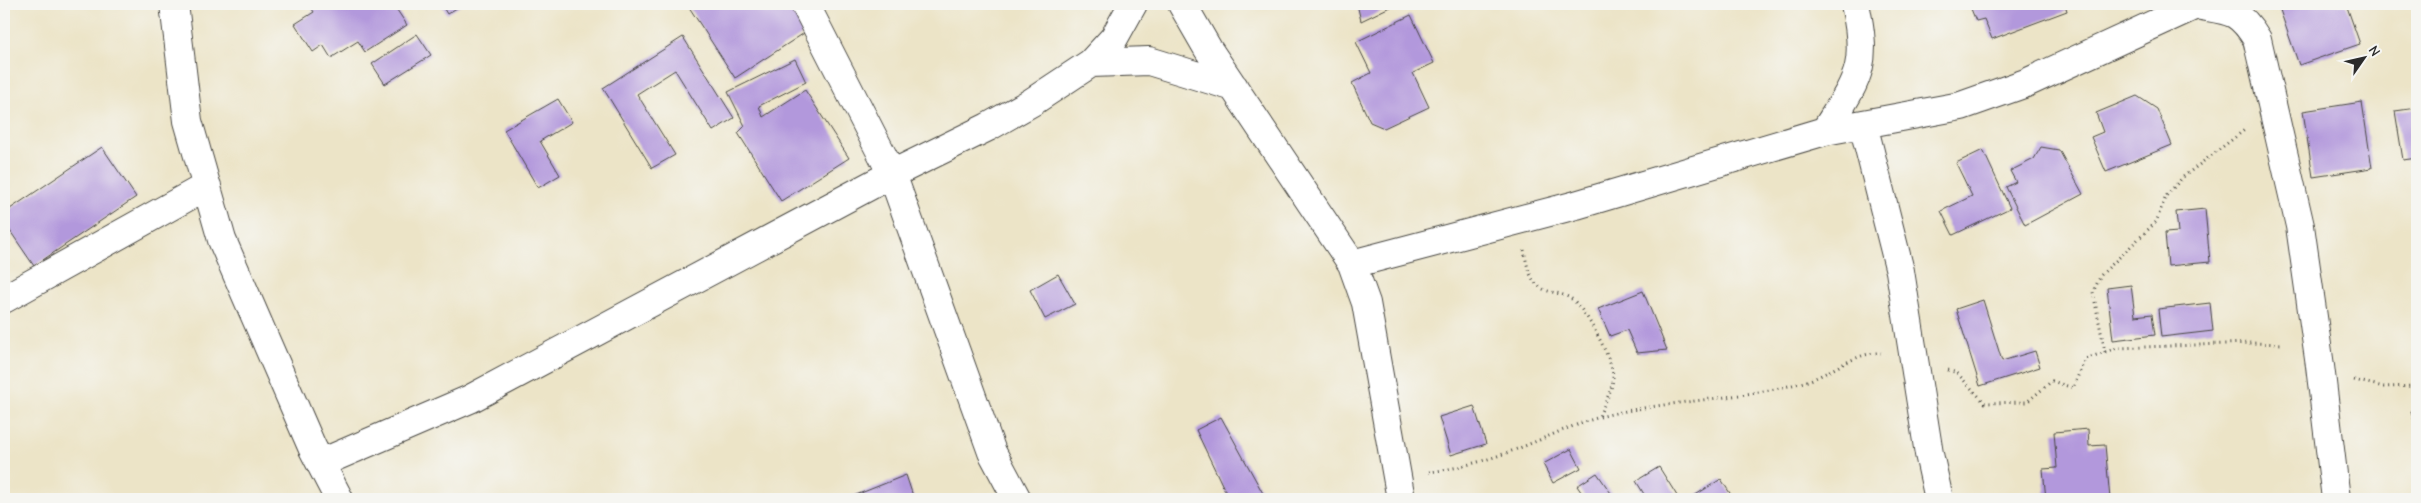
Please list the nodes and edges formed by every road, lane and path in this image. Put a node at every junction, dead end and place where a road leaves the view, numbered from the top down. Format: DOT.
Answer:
graph roads {
  1 [pos="174,4"];
  2 [pos="805,4"];
  3 [pos="1182,4"];
  4 [pos="1855,4"];
  5 [pos="2197,4"];
  6 [pos="1124,8"];
  7 [pos="1091,63"];
  8 [pos="1234,87"];
  9 [pos="2274,107"];
  10 [pos="1863,124"];
  11 [pos="1825,131"];
  12 [pos="892,174"];
  13 [pos="206,186"];
  14 [pos="1519,220"];
  15 [pos="1352,264"];
  16 [pos="4,299"];
  17 [pos="2105,352"];
  18 [pos="1914,359"];
  19 [pos="2319,359"];
  20 [pos="2417,386"];
  21 [pos="1598,418"];
  22 [pos="321,463"];
  23 [pos="1399,488"];
  24 [pos="339,499"];
  25 [pos="1017,499"];
  26 [pos="1939,499"];
  27 [pos="2336,499"];
  1 -- 13 [label="street"];
  2 -- 12 [label="street"];
  3 -- 8 [label="street"];
  4 -- 11 [label="street"];
  5 -- 9 [label="street"];
  5 -- 10 [label="street"];
  6 -- 7 [label="street"];
  7 -- 8 [label="street"];
  7 -- 12 [label="street"];
  8 -- 15 [label="street"];
  9 -- 17 [label="path"];
  9 -- 19 [label="street"];
  10 -- 11 [label="street"];
  10 -- 18 [label="street"];
  11 -- 14 [label="street"];
  12 -- 22 [label="street"];
  12 -- 25 [label="street"];
  13 -- 16 [label="street"];
  13 -- 22 [label="street"];
  14 -- 15 [label="street"];
  14 -- 21 [label="path"];
  15 -- 23 [label="street"];
  17 -- 18 [label="path"];
  17 -- 19 [label="path"];
  18 -- 21 [label="path"];
  18 -- 26 [label="street"];
  19 -- 20 [label="path"];
  19 -- 27 [label="street"];
  21 -- 23 [label="path"];
  22 -- 24 [label="street"];
}
